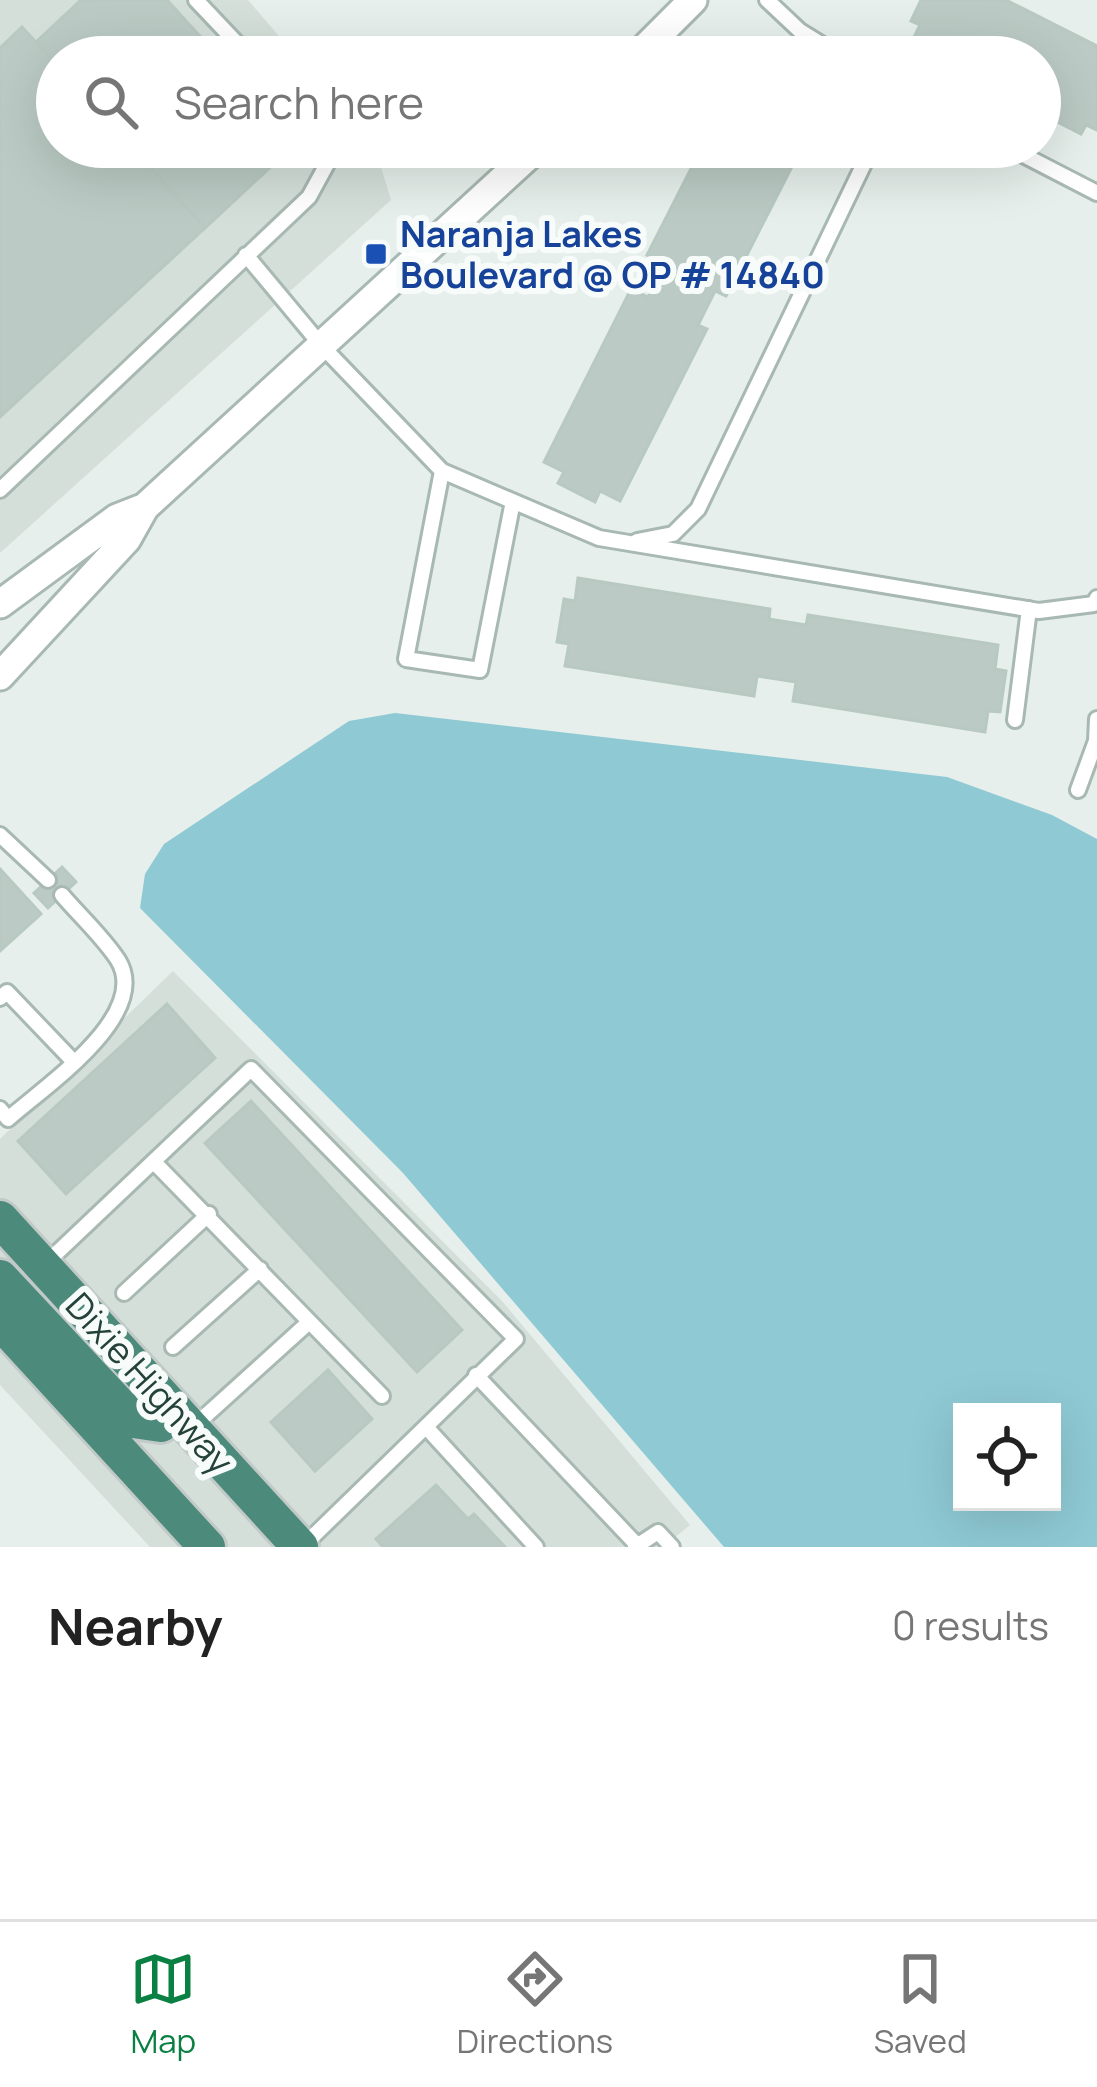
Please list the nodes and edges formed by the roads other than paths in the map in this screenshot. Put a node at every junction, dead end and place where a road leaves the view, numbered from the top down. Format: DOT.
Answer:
graph roads {
  1 [pos="196,0"];
  2 [pos="693,0"];
  3 [pos="767,0"];
  4 [pos="230,36"];
  5 [pos="657,36"];
  6 [pos="808,36"];
  7 [pos="325,168"];
  8 [pos="515,168"];
  9 [pos="862,168"];
  10 [pos="1049,168"];
  11 [pos="1097,193"];
  12 [pos="247,255"];
  13 [pos="321,345"];
  14 [pos="442,471"];
  15 [pos="0,490"];
  16 [pos="513,501"];
  17 [pos="145,507"];
  18 [pos="626,543"];
  19 [pos="0,604"];
  20 [pos="1096,606"];
  21 [pos="1029,609"];
  22 [pos="0,676"];
  23 [pos="1097,718"];
  24 [pos="1015,720"];
  25 [pos="1078,790"];
  26 [pos="0,835"];
  27 [pos="43,884"];
  28 [pos="57,900"];
  29 [pos="0,998"];
  30 [pos="74,1061"];
  31 [pos="3,1118"];
  32 [pos="154,1162"];
  33 [pos="209,1214"];
  34 [pos="0,1219"];
  35 [pos="44,1266"];
  36 [pos="260,1269"];
  37 [pos="0,1278"];
  38 [pos="124,1293"];
  39 [pos="308,1323"];
  40 [pos="10,1339"];
  41 [pos="173,1347"];
  42 [pos="476,1375"];
  43 [pos="382,1396"];
  44 [pos="184,1420"];
  45 [pos="426,1427"];
  46 [pos="636,1546"];
  47 [pos="207,1547"];
  48 [pos="301,1547"];
  49 [pos="536,1547"];
  50 [pos="672,1547"];
  1 -- 4 [label="lane"];
  2 -- 5 [label="street"];
  3 -- 6 [label="lane"];
  7 -- 12 [label="lane"];
  8 -- 13 [label="street"];
  9 -- 18 [label="lane"];
  10 -- 11 [label="lane"];
  12 -- 13 [label="lane"];
  12 -- 15 [label="lane"];
  13 -- 14 [label="lane"];
  13 -- 17 [label="street"];
  14 -- 16 [label="lane"];
  14 -- 16 [label="lane"];
  16 -- 18 [label="lane"];
  17 -- 19 [label="street"];
  17 -- 22 [label="street"];
  18 -- 21 [label="lane"];
  20 -- 21 [label="lane"];
  21 -- 24 [label="lane"];
  23 -- 25 [label="lane"];
  26 -- 27 [label="lane"];
  28 -- 30 [label="lane"];
  29 -- 30 [label="lane"];
  30 -- 31 [label="lane"];
  32 -- 33 [label="lane"];
  32 -- 35 [label="lane"];
  32 -- 42 [label="lane"];
  33 -- 36 [label="lane"];
  33 -- 38 [label="lane"];
  34 -- 35 [label="highway, Dixie Highway"];
  35 -- 44 [label="highway, Dixie Highway"];
  36 -- 39 [label="lane"];
  36 -- 41 [label="lane"];
  37 -- 44 [label="highway"];
  39 -- 43 [label="lane"];
  39 -- 44 [label="lane"];
  40 -- 47 [label="highway, Dixie Highway"];
  42 -- 45 [label="lane"];
  42 -- 46 [label="lane"];
  44 -- 48 [label="highway, Dixie Highway"];
  45 -- 48 [label="lane"];
  45 -- 49 [label="lane"];
  46 -- 50 [label="lane"];
}
